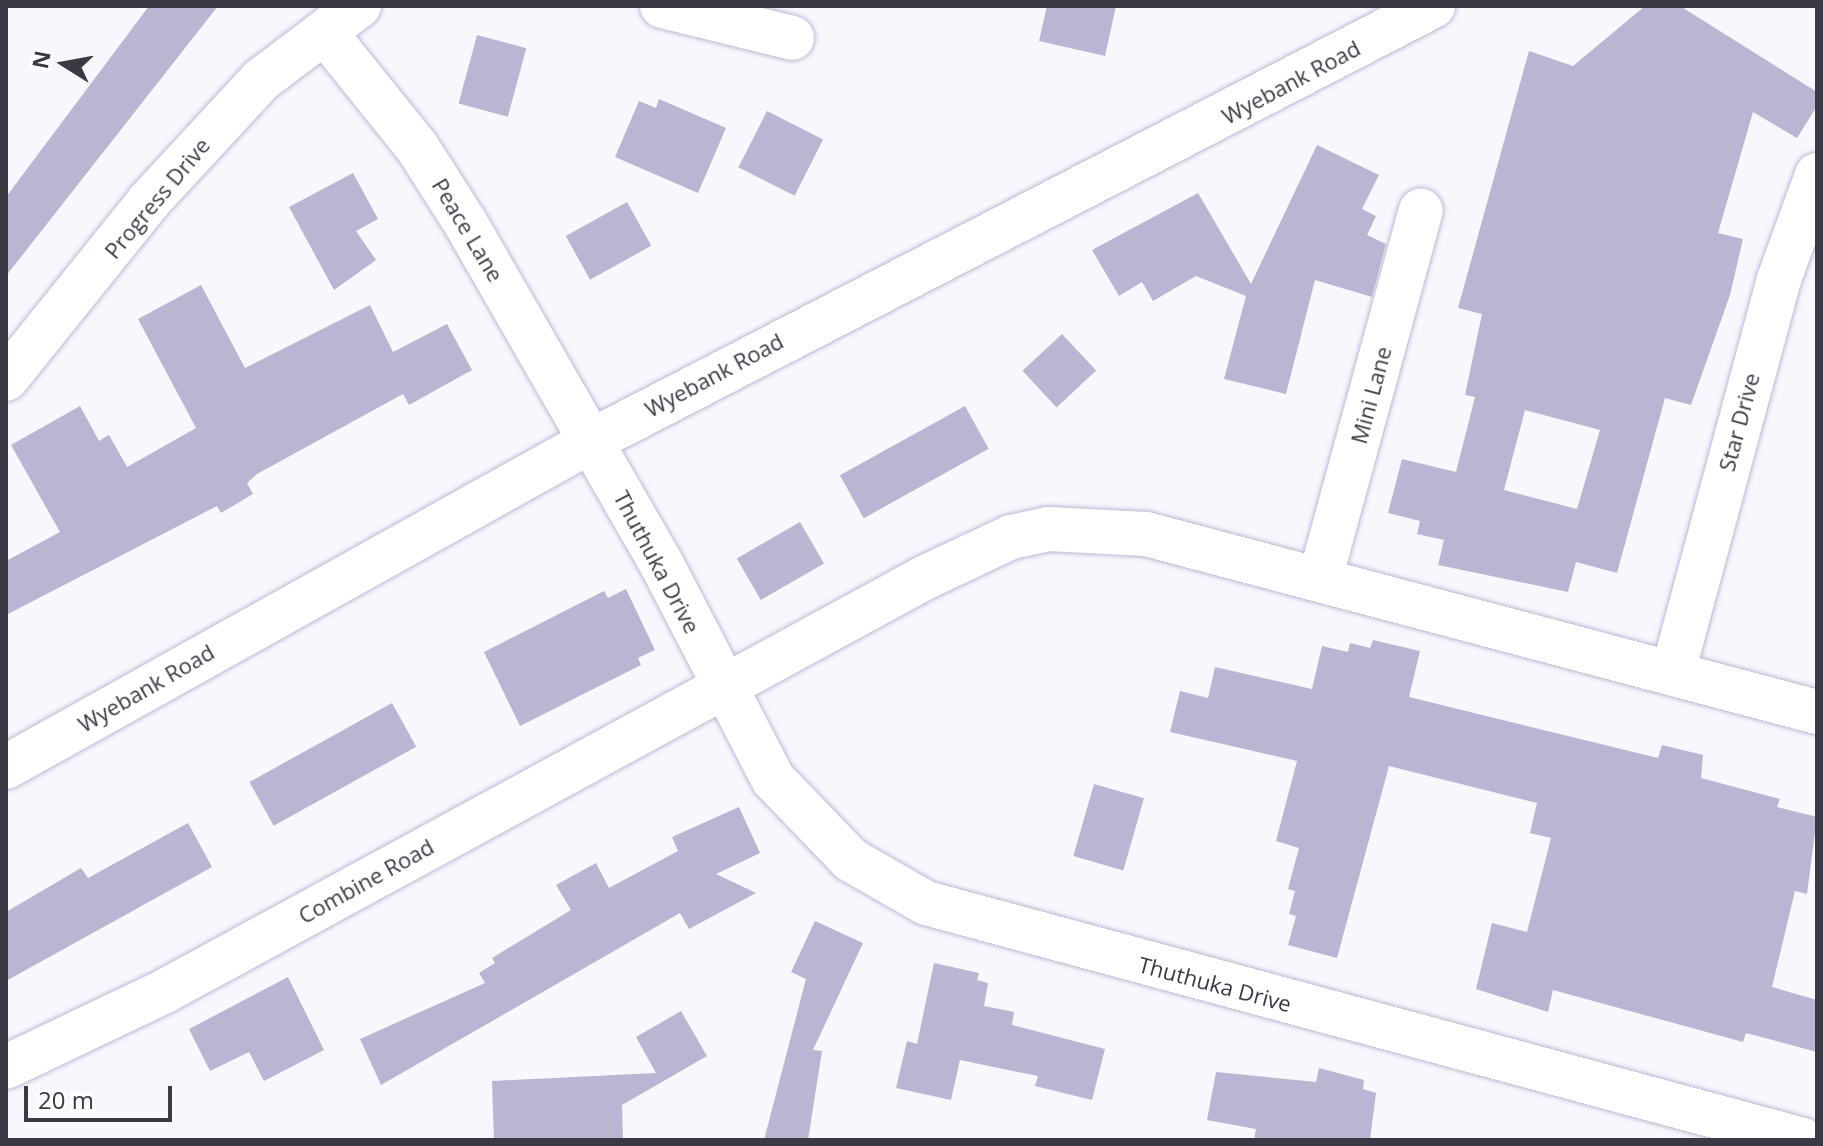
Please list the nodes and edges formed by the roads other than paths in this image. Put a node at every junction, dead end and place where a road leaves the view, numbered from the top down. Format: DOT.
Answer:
graph roads {
  1 [pos="359,6"];
  2 [pos="662,6"];
  3 [pos="1433,6"];
  4 [pos="326,34"];
  5 [pos="792,38"];
  6 [pos="1817,175"];
  7 [pos="1421,211"];
  8 [pos="6,379"];
  9 [pos="591,441"];
  10 [pos="1320,579"];
  11 [pos="1673,672"];
  12 [pos="721,685"];
  13 [pos="1817,712"];
  14 [pos="6,767"];
  15 [pos="6,1067"];
  16 [pos="1803,1140"];
  1 -- 4 [label="street, Progress Drive"];
  2 -- 5 [label="street"];
  3 -- 9 [label="street, Wyebank Road"];
  4 -- 8 [label="street, Progress Drive"];
  4 -- 9 [label="street, Peace Lane"];
  6 -- 11 [label="street, Star Drive"];
  7 -- 10 [label="street, Mini Lane"];
  9 -- 12 [label="street, Thuthuka Drive"];
  9 -- 14 [label="street, Wyebank Road"];
  10 -- 11 [label="street"];
  10 -- 12 [label="street"];
  11 -- 13 [label="street"];
  12 -- 15 [label="street, Combine Road"];
  12 -- 16 [label="street, Thuthuka Drive"];
}
